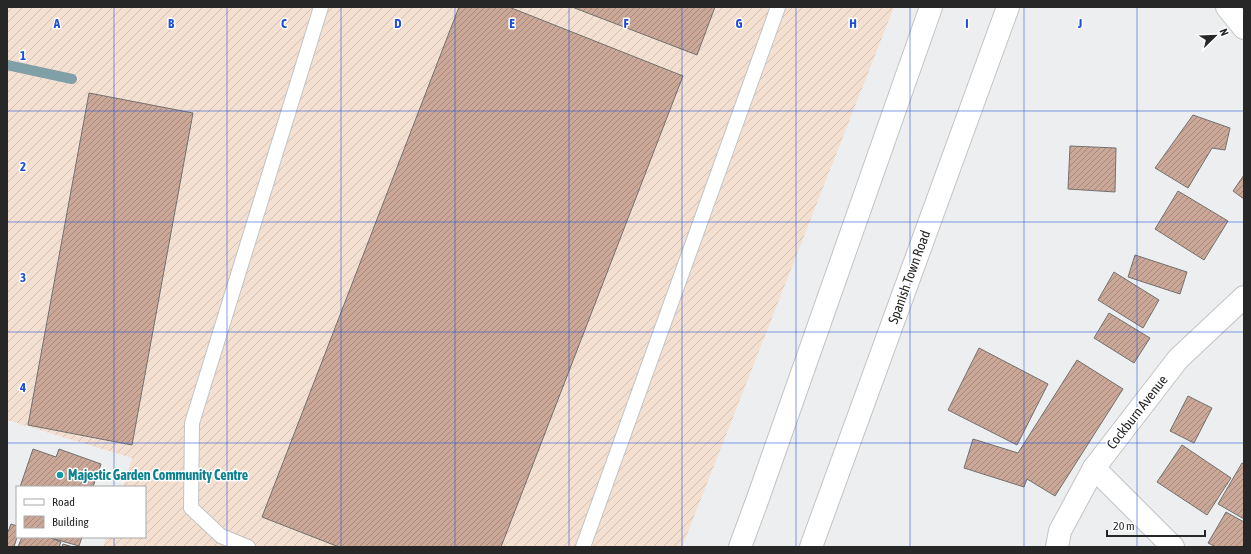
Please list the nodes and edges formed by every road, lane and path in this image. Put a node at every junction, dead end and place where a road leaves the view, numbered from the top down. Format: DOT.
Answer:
graph roads {
  1 [pos="321,7"];
  2 [pos="778,7"];
  3 [pos="931,7"];
  4 [pos="1008,7"];
  5 [pos="1227,7"];
  6 [pos="1244,28"];
  7 [pos="1244,297"];
  8 [pos="1094,468"];
  9 [pos="248,547"];
  10 [pos="583,547"];
  11 [pos="740,547"];
  12 [pos="811,547"];
  13 [pos="1057,547"];
  14 [pos="1173,547"];
  1 -- 9 [label="lane"];
  2 -- 10 [label="lane"];
  3 -- 11 [label="main road"];
  4 -- 12 [label="main road, Spanish Town Road"];
  5 -- 6 [label="main road"];
  7 -- 8 [label="main road, Cockburn Avenue"];
  8 -- 13 [label="main road, Cockburn Avenue"];
  8 -- 14 [label="main road"];
}
